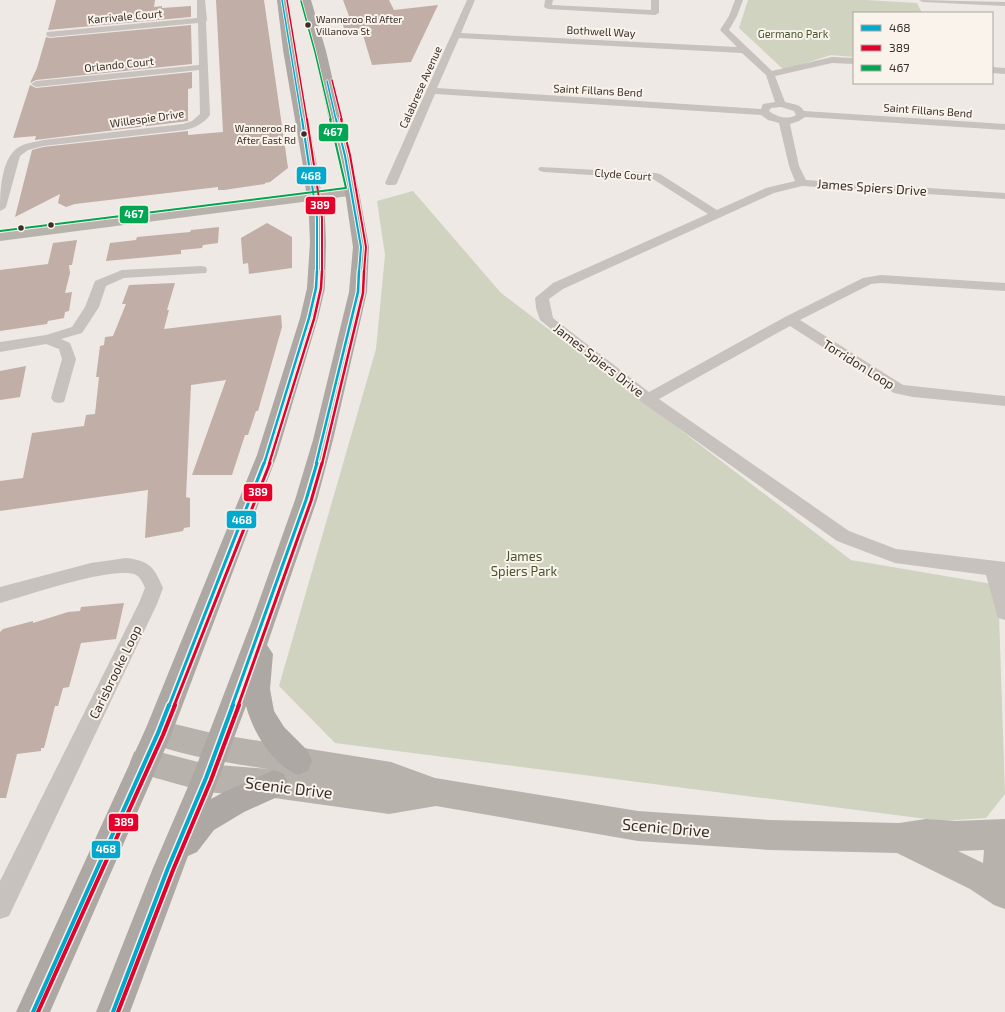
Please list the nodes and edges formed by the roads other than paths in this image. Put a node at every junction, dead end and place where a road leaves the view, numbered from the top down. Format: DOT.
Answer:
graph roads {
  1 [pos="201,0"];
  2 [pos="282,0"];
  3 [pos="306,0"];
  4 [pos="471,0"];
  5 [pos="549,0"];
  6 [pos="602,0"];
  7 [pos="655,0"];
  8 [pos="739,0"];
  9 [pos="924,2"];
  10 [pos="1005,4"];
  11 [pos="601,9"];
  12 [pos="310,16"];
  13 [pos="203,20"];
  14 [pos="50,34"];
  15 [pos="456,35"];
  16 [pos="745,50"];
  17 [pos="853,61"];
  18 [pos="291,62"];
  19 [pos="203,67"];
  20 [pos="993,70"];
  21 [pos="1005,71"];
  22 [pos="770,74"];
  23 [pos="36,84"];
  24 [pos="432,92"];
  25 [pos="781,104"];
  26 [pos="764,112"];
  27 [pos="801,114"];
  28 [pos="784,121"];
  29 [pos="1005,127"];
  30 [pos="544,169"];
  31 [pos="391,183"];
  32 [pos="802,183"];
  33 [pos="352,192"];
  34 [pos="1005,196"];
  35 [pos="314,197"];
  36 [pos="0,207"];
  37 [pos="716,214"];
  38 [pos="0,236"];
  39 [pos="201,270"];
  40 [pos="1005,287"];
  41 [pos="790,320"];
  42 [pos="47,339"];
  43 [pos="0,347"];
  44 [pos="59,398"];
  45 [pos="648,399"];
  46 [pos="1005,401"];
  47 [pos="1000,570"];
  48 [pos="0,595"];
  49 [pos="1005,612"];
  50 [pos="265,618"];
  51 [pos="158,733"];
  52 [pos="216,747"];
  53 [pos="298,760"];
  54 [pos="144,762"];
  55 [pos="206,778"];
  56 [pos="274,784"];
  57 [pos="435,792"];
  58 [pos="1005,834"];
  59 [pos="899,838"];
  60 [pos="1005,838"];
  61 [pos="168,868"];
  62 [pos="1005,884"];
  63 [pos="1005,894"];
  64 [pos="0,907"];
  65 [pos="33,1012"];
  66 [pos="113,1012"];
  1 -- 13 [label="street, Willespie Drive"];
  2 -- 18 [label="highway"];
  3 -- 12 [label="highway"];
  4 -- 15 [label="street, Calabrese Avenue"];
  5 -- 11 [label="street"];
  6 -- 11 [label="street"];
  7 -- 11 [label="street"];
  8 -- 16 [label="street"];
  9 -- 10 [label="street"];
  12 -- 18 [label="highway"];
  12 -- 33 [label="highway"];
  13 -- 14 [label="street, Karrivale Court"];
  13 -- 19 [label="street, Willespie Drive"];
  15 -- 16 [label="street, Bothwell Way"];
  15 -- 24 [label="street, Calabrese Avenue"];
  16 -- 22 [label="street"];
  17 -- 22 [label="street"];
  18 -- 35 [label="highway"];
  19 -- 23 [label="street, Orlando Court"];
  19 -- 36 [label="street, Willespie Drive"];
  20 -- 21 [label="street"];
  22 -- 25 [label="street"];
  24 -- 26 [label="street, Saint Fillans Bend"];
  24 -- 31 [label="street, Calabrese Avenue"];
  25 -- 26 [label="street"];
  25 -- 27 [label="street"];
  26 -- 28 [label="street"];
  27 -- 28 [label="street"];
  27 -- 29 [label="street, Saint Fillans Bend"];
  28 -- 32 [label="street"];
  30 -- 37 [label="street, Clyde Court"];
  32 -- 34 [label="street, James Spiers Drive"];
  32 -- 37 [label="street, James Spiers Drive"];
  33 -- 35 [label="street"];
  33 -- 50 [label="highway"];
  35 -- 38 [label="street"];
  35 -- 51 [label="highway"];
  37 -- 45 [label="street, James Spiers Drive"];
  39 -- 42 [label="street"];
  40 -- 41 [label="street"];
  41 -- 45 [label="street"];
  41 -- 46 [label="street, Torridon Loop"];
  42 -- 43 [label="street"];
  42 -- 44 [label="street"];
  45 -- 47 [label="street, James Spiers Drive"];
  47 -- 49 [label="street, James Spiers Drive"];
  48 -- 64 [label="street, Carisbrooke Loop"];
  50 -- 52 [label="highway"];
  50 -- 53 [label="highway"];
  51 -- 52 [label="street, Scenic Drive"];
  51 -- 54 [label="highway"];
  52 -- 53 [label="street, Scenic Drive"];
  52 -- 55 [label="highway"];
  53 -- 57 [label="street, Scenic Drive"];
  54 -- 55 [label="street, Scenic Drive"];
  54 -- 65 [label="highway"];
  55 -- 56 [label="street, Scenic Drive"];
  55 -- 61 [label="highway"];
  56 -- 57 [label="street, Scenic Drive"];
  56 -- 61 [label="highway"];
  57 -- 59 [label="street, Scenic Drive"];
  58 -- 59 [label="street, Scenic Drive"];
  59 -- 63 [label="street, Scenic Drive"];
  60 -- 62 [label="street"];
  61 -- 66 [label="highway"];
}
